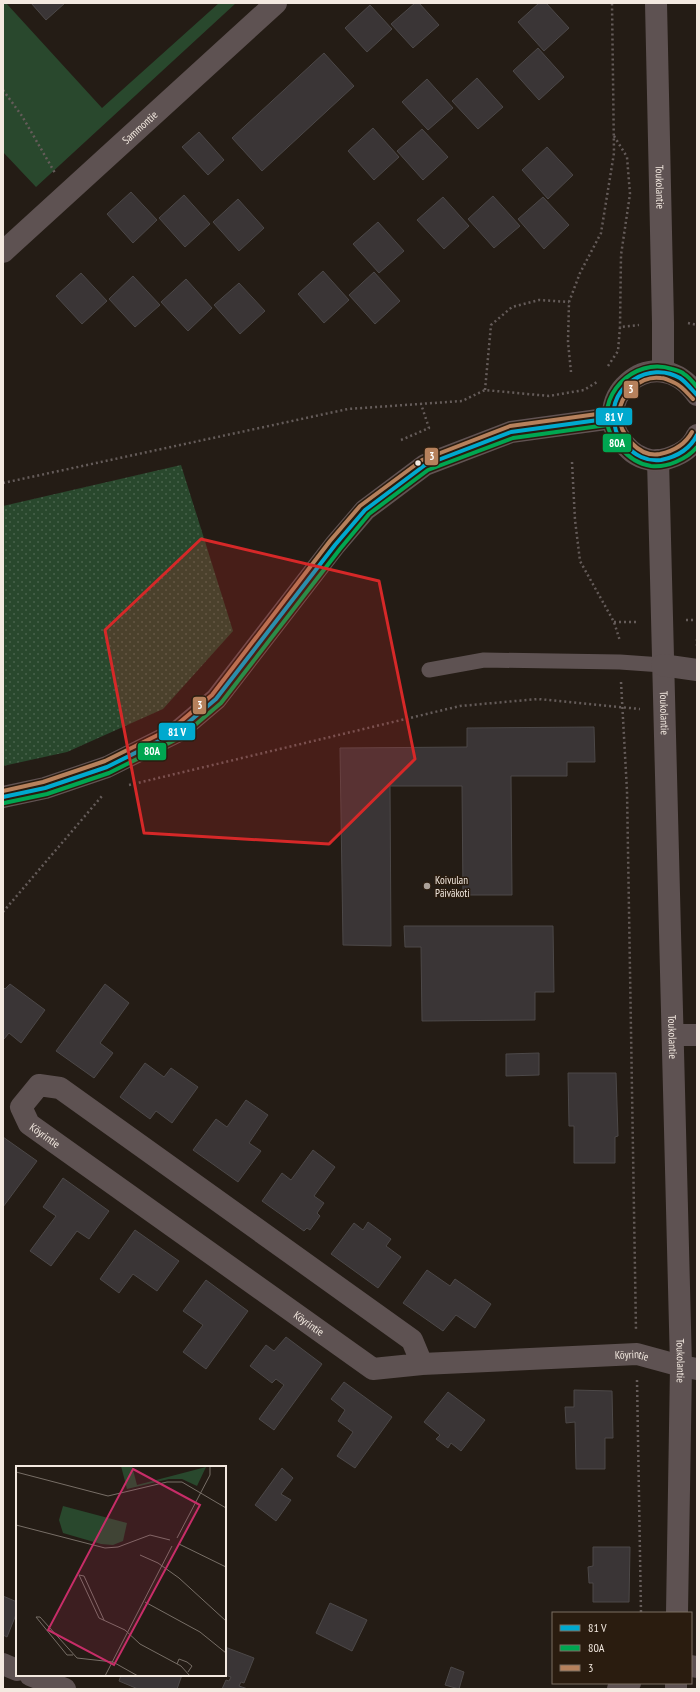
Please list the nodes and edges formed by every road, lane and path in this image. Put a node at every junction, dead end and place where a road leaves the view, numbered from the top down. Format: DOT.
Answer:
graph roads {
  1 [pos="276,3"];
  2 [pos="612,3"];
  3 [pos="656,3"];
  4 [pos="3,90"];
  5 [pos="614,136"];
  6 [pos="59,178"];
  7 [pos="3,252"];
  8 [pos="569,302"];
  9 [pos="663,323"];
  10 [pos="697,325"];
  11 [pos="620,327"];
  12 [pos="607,368"];
  13 [pos="571,372"];
  14 [pos="663,372"];
  15 [pos="599,380"];
  16 [pos="485,390"];
  17 [pos="697,395"];
  18 [pos="421,404"];
  19 [pos="613,418"];
  20 [pos="697,435"];
  21 [pos="401,440"];
  22 [pos="658,460"];
  23 [pos="572,462"];
  24 [pos="3,483"];
  25 [pos="697,639"];
  26 [pos="620,662"];
  27 [pos="662,665"];
  28 [pos="429,670"];
  29 [pos="696,670"];
  30 [pos="622,707"];
  31 [pos="663,712"];
  32 [pos="121,787"];
  33 [pos="98,793"];
  34 [pos="3,798"];
  35 [pos="3,912"];
  36 [pos="673,1035"];
  37 [pos="697,1035"];
  38 [pos="637,1354"];
  39 [pos="422,1364"];
  40 [pos="689,1368"];
  41 [pos="641,1612"];
  42 [pos="677,1612"];
  43 [pos="3,1664"];
  44 [pos="16,1670"];
  45 [pos="32,1676"];
  46 [pos="628,1684"];
  47 [pos="65,1689"];
  48 [pos="618,1689"];
  1 -- 7 [label="street, Sammontie"];
  2 -- 5 [label="path"];
  3 -- 9 [label="street, Toukolantie"];
  4 -- 6 [label="path"];
  5 -- 8 [label="path"];
  5 -- 11 [label="path"];
  8 -- 13 [label="path"];
  8 -- 16 [label="path"];
  9 -- 10 [label="path"];
  9 -- 11 [label="path"];
  9 -- 14 [label="street, Toukolantie"];
  11 -- 12 [label="path"];
  14 -- 17 [label="main road"];
  14 -- 19 [label="main road"];
  15 -- 16 [label="path"];
  16 -- 18 [label="path"];
  18 -- 21 [label="path"];
  18 -- 24 [label="path"];
  19 -- 22 [label="main road"];
  19 -- 34 [label="main road"];
  20 -- 22 [label="main road"];
  22 -- 27 [label="street, Toukolantie"];
  23 -- 26 [label="path"];
  25 -- 29 [label="path"];
  26 -- 27 [label="lane"];
  26 -- 28 [label="lane"];
  26 -- 30 [label="path"];
  27 -- 29 [label="street"];
  27 -- 31 [label="street, Toukolantie"];
  30 -- 31 [label="path"];
  30 -- 32 [label="path"];
  30 -- 38 [label="path"];
  31 -- 36 [label="street, Toukolantie"];
  33 -- 35 [label="path"];
  36 -- 37 [label="street"];
  36 -- 40 [label="street, Toukolantie"];
  38 -- 39 [label="street, Köyrintie"];
  38 -- 40 [label="street, Köyrintie"];
  38 -- 41 [label="path"];
  39 -- 39 [label="street, Köyrintie"];
  40 -- 42 [label="street, Toukolantie"];
  43 -- 44 [label="street"];
  45 -- 47 [label="street"];
  46 -- 48 [label="street"];
}
